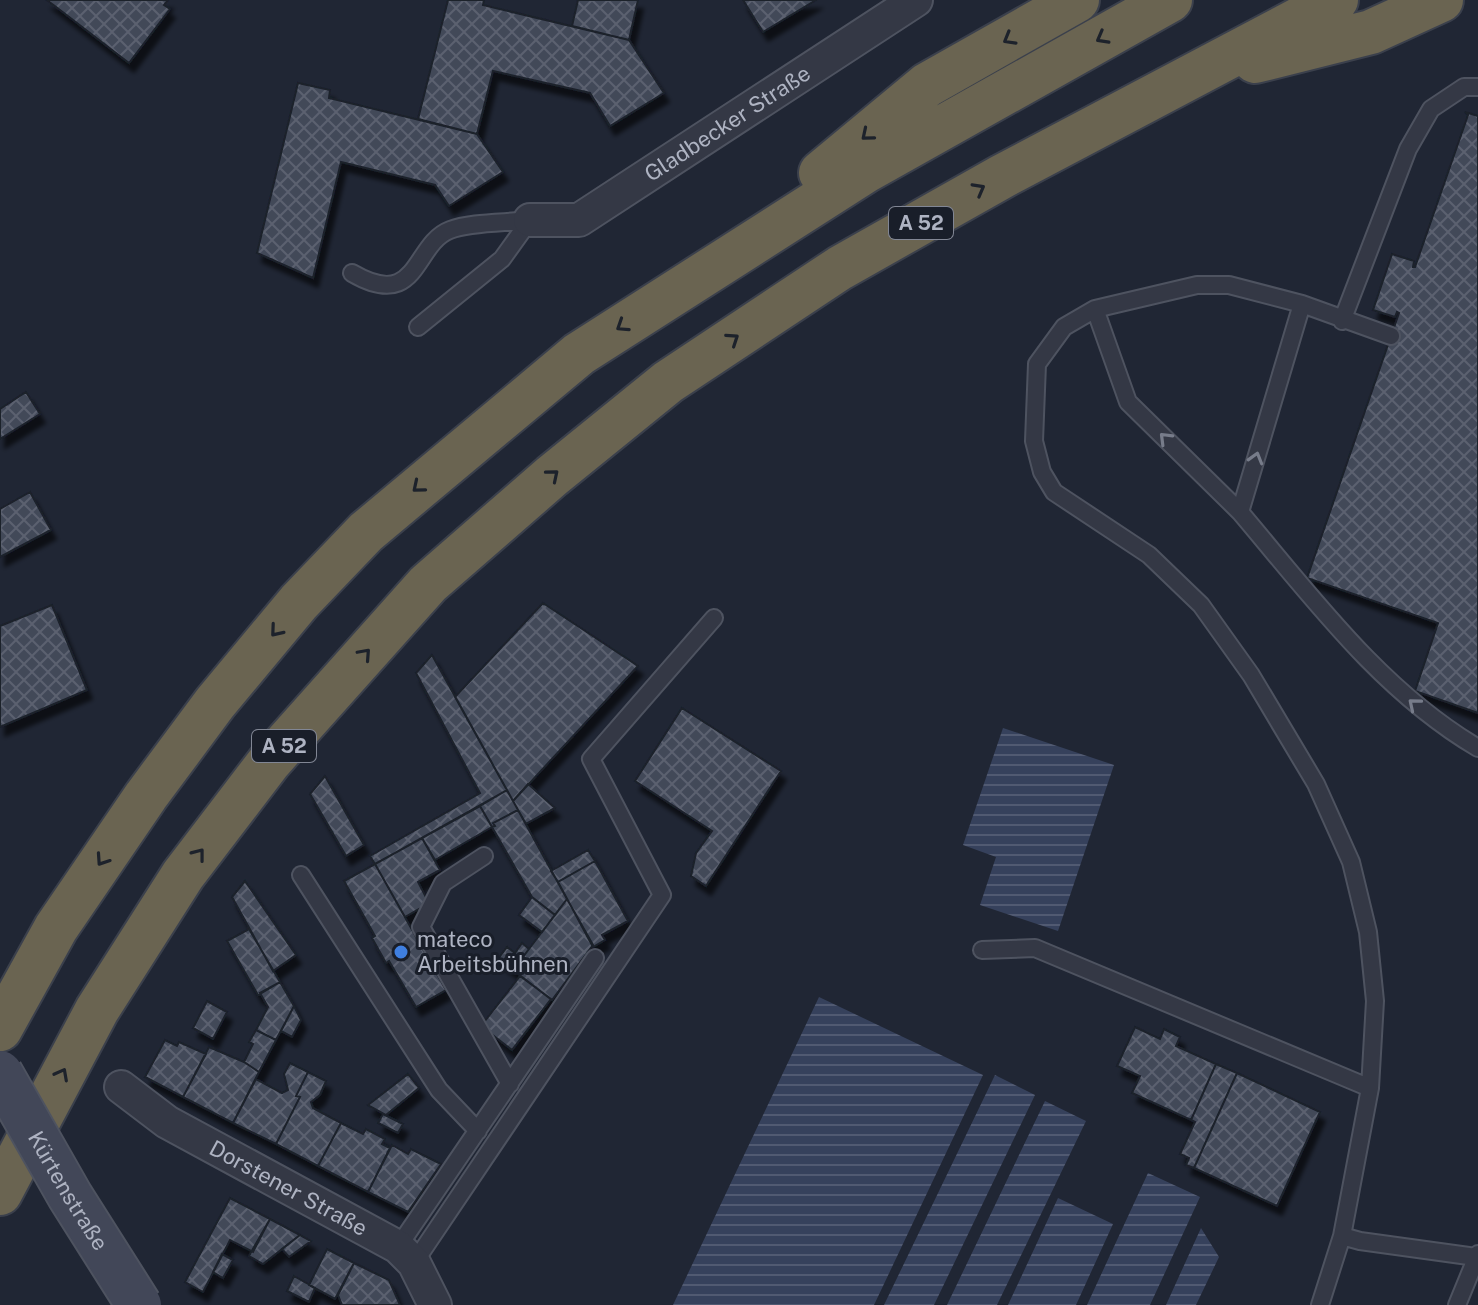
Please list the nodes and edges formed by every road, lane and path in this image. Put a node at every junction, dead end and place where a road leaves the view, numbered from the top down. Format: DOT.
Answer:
graph roads {
  1 [pos="916,0"];
  2 [pos="1077,0"];
  3 [pos="1170,0"];
  4 [pos="1336,0"];
  5 [pos="1441,0"];
  6 [pos="1183,80"];
  7 [pos="1478,87"];
  8 [pos="530,220"];
  9 [pos="352,273"];
  10 [pos="687,283"];
  11 [pos="1302,304"];
  12 [pos="1095,309"];
  13 [pos="1342,321"];
  14 [pos="418,327"];
  15 [pos="1391,336"];
  16 [pos="1240,512"];
  17 [pos="714,618"];
  18 [pos="1478,748"];
  19 [pos="484,856"];
  20 [pos="301,875"];
  21 [pos="982,950"];
  22 [pos="595,958"];
  23 [pos="0,1029"];
  24 [pos="0,1073"];
  25 [pos="510,1084"];
  26 [pos="121,1087"];
  27 [pos="1370,1088"];
  28 [pos="478,1131"];
  29 [pos="0,1193"];
  30 [pos="1342,1236"];
  31 [pos="406,1255"];
  32 [pos="1477,1255"];
  33 [pos="139,1305"];
  34 [pos="435,1305"];
  35 [pos="1320,1305"];
  36 [pos="1457,1305"];
  1 -- 8 [label="street, Gladbecker Straße"];
  2 -- 10 [label="highway, one-way"];
  3 -- 10 [label="highway, one-way"];
  4 -- 6 [label="highway, A 52"];
  5 -- 6 [label="highway"];
  29 -- 6 [label="highway, A 52, one-way"];
  7 -- 13 [label="lane"];
  8 -- 9 [label="lane"];
  8 -- 14 [label="lane"];
  10 -- 23 [label="highway, one-way"];
  11 -- 12 [label="lane"];
  11 -- 13 [label="lane"];
  16 -- 11 [label="lane, one-way"];
  16 -- 12 [label="lane, one-way"];
  12 -- 27 [label="lane"];
  13 -- 15 [label="lane"];
  18 -- 16 [label="lane, one-way"];
  17 -- 31 [label="lane"];
  19 -- 25 [label="lane"];
  20 -- 28 [label="lane"];
  21 -- 27 [label="lane"];
  22 -- 25 [label="lane"];
  24 -- 33 [label="main road, Kürtenstraße, bridge"];
  25 -- 28 [label="lane"];
  26 -- 31 [label="street, Dorstener Straße"];
  27 -- 30 [label="lane"];
  28 -- 31 [label="lane"];
  30 -- 32 [label="lane"];
  30 -- 35 [label="lane"];
  31 -- 34 [label="street"];
  32 -- 36 [label="lane"];
}
